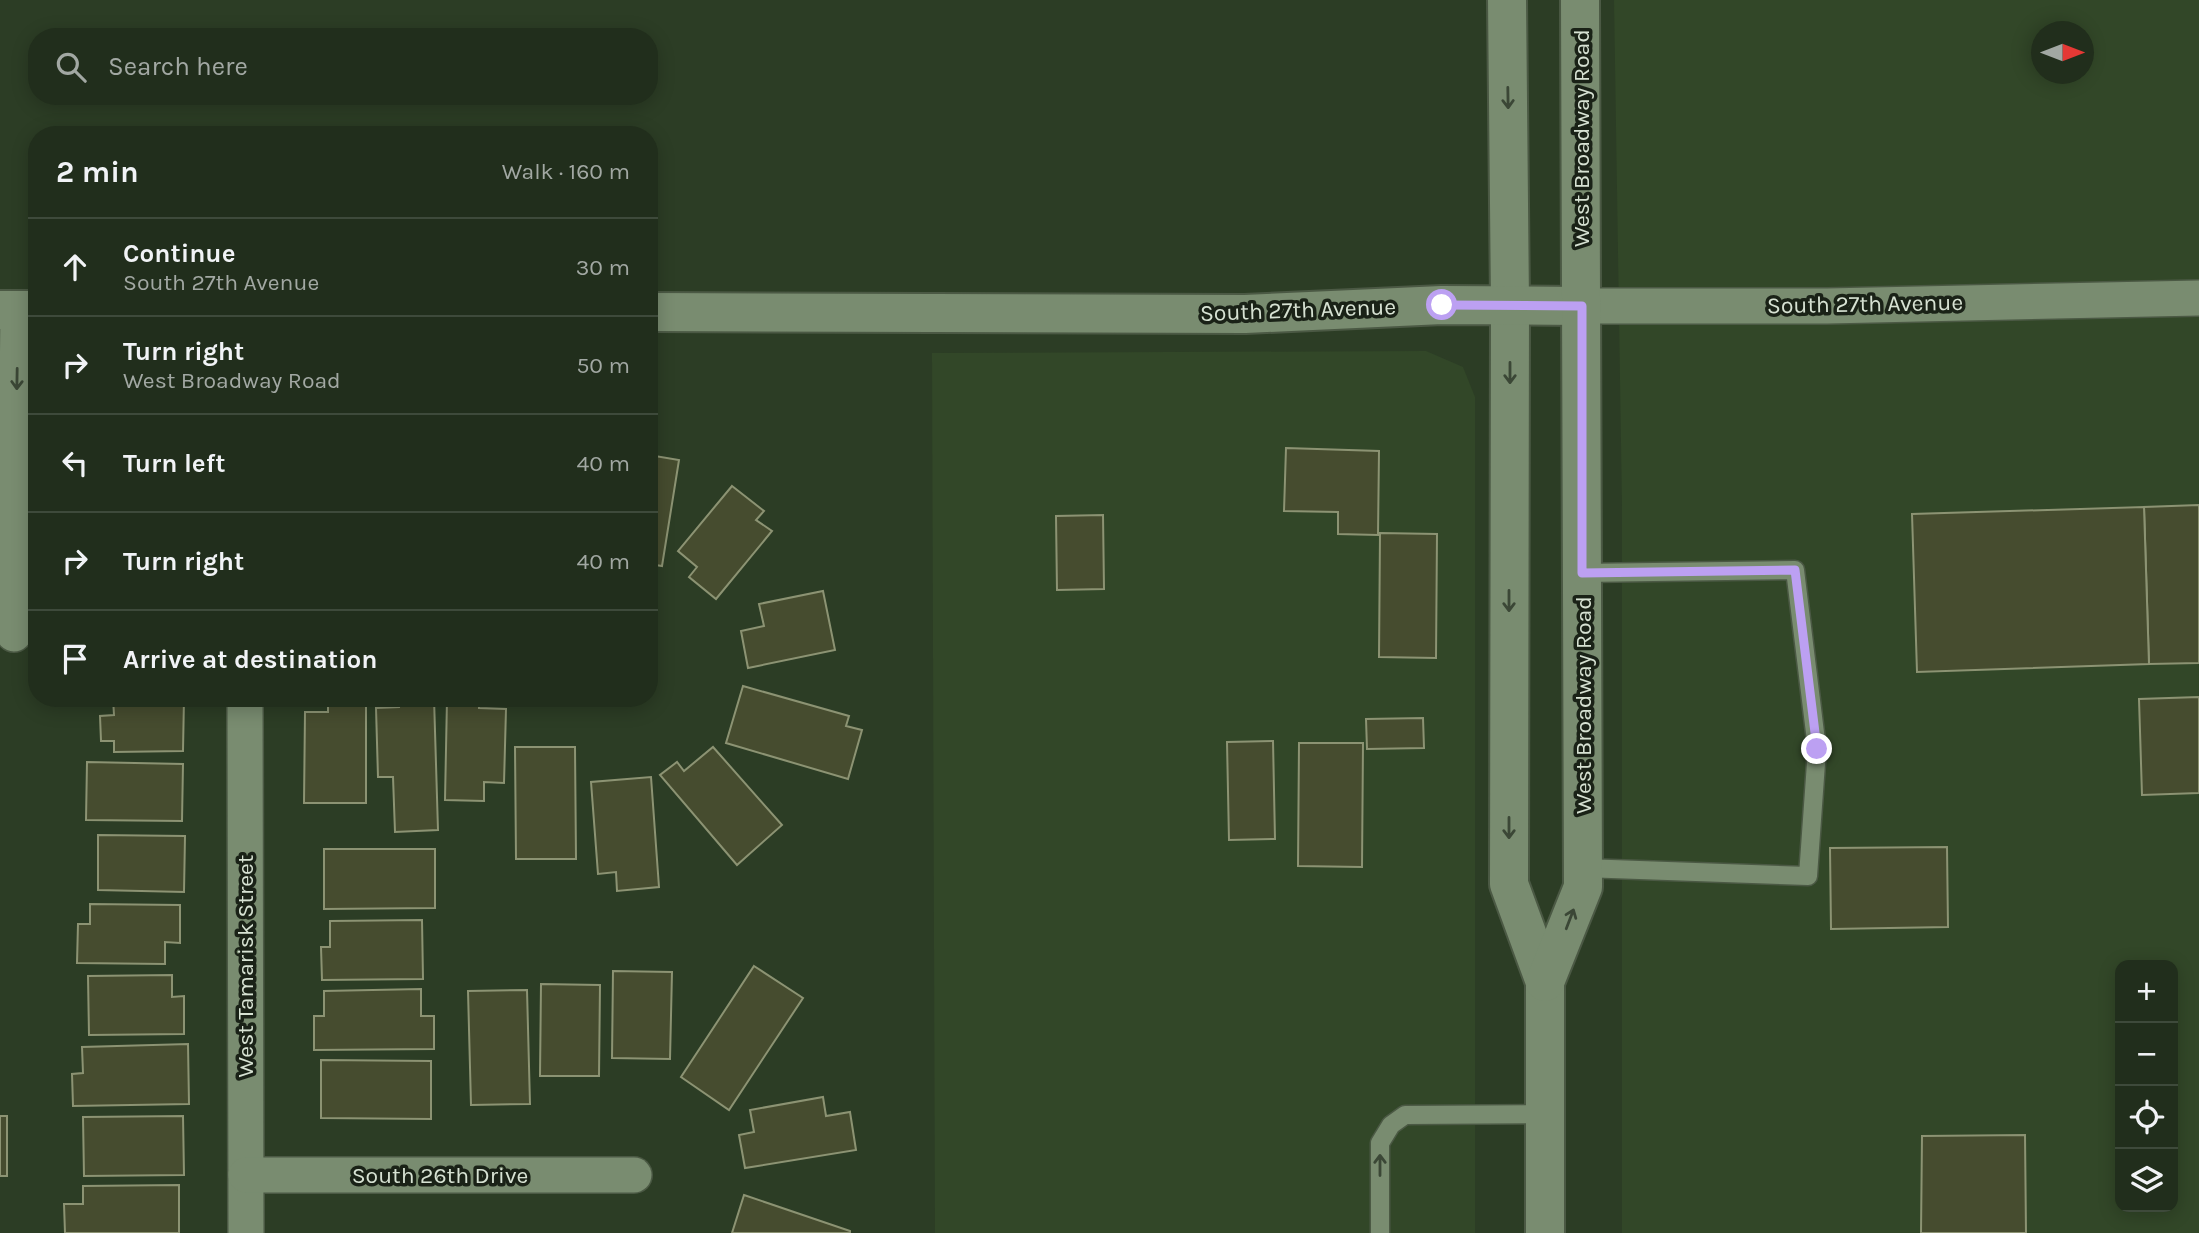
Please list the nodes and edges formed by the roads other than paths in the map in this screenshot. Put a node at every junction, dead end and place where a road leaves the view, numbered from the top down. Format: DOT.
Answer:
graph roads {
  1 [pos="1507,0"];
  2 [pos="1580,0"];
  3 [pos="2199,298"];
  4 [pos="1510,305"];
  5 [pos="1582,306"];
  6 [pos="18,310"];
  7 [pos="658,312"];
  8 [pos="1582,573"];
  9 [pos="17,634"];
  10 [pos="245,707"];
  11 [pos="1583,868"];
  12 [pos="1545,982"];
  13 [pos="1545,1114"];
  14 [pos="246,1175"];
  15 [pos="634,1175"];
  16 [pos="246,1233"];
  17 [pos="1380,1233"];
  18 [pos="1545,1233"];
  1 -- 4 [label="main road, West Broadway Road, one-way"];
  2 -- 5 [label="main road, West Broadway Road"];
  3 -- 5 [label="street, South 27th Avenue"];
  4 -- 5 [label="main road, South 27th Avenue"];
  4 -- 7 [label="main road, South 27th Avenue"];
  4 -- 12 [label="main road, West Broadway Road, one-way"];
  5 -- 8 [label="main road, West Broadway Road"];
  6 -- 9 [label="street, one-way"];
  8 -- 11 [label="main road, West Broadway Road"];
  8 -- 11 [label="lane"];
  10 -- 14 [label="street, West Tamarisk Street"];
  12 -- 11 [label="main road, West Broadway Road, one-way"];
  12 -- 13 [label="main road, West Broadway Road"];
  17 -- 13 [label="lane, one-way"];
  13 -- 18 [label="main road, West Broadway Road"];
  14 -- 15 [label="street, South 26th Drive"];
  14 -- 16 [label="street, West Tamarisk Street"];
}
